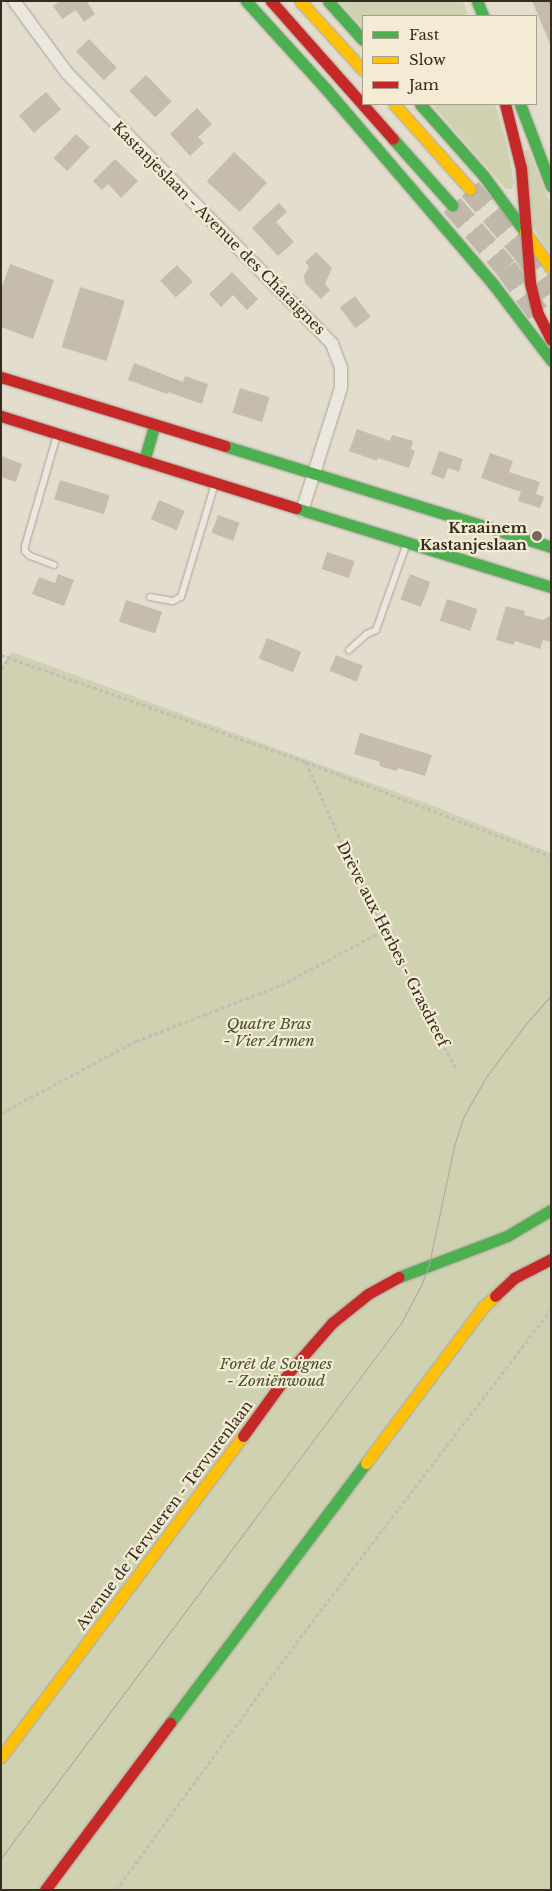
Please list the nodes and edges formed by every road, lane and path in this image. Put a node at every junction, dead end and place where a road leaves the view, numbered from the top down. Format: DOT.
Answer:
graph roads {
  1 [pos="14,1"];
  2 [pos="246,1"];
  3 [pos="271,1"];
  4 [pos="300,1"];
  5 [pos="328,1"];
  6 [pos="477,1"];
  7 [pos="483,15"];
  8 [pos="362,39"];
  9 [pos="362,69"];
  10 [pos="362,104"];
  11 [pos="363,105"];
  12 [pos="395,105"];
  13 [pos="421,105"];
  14 [pos="505,105"];
  15 [pos="520,105"];
  16 [pos="551,186"];
  17 [pos="470,189"];
  18 [pos="522,189"];
  19 [pos="502,198"];
  20 [pos="452,205"];
  21 [pos="525,232"];
  22 [pos="551,268"];
  23 [pos="551,340"];
  24 [pos="551,360"];
  25 [pos="1,377"];
  26 [pos="1,416"];
  27 [pos="154,425"];
  28 [pos="57,433"];
  29 [pos="144,461"];
  30 [pos="314,472"];
  31 [pos="215,484"];
  32 [pos="302,511"];
  33 [pos="408,542"];
  34 [pos="551,547"];
  35 [pos="54,565"];
  36 [pos="551,586"];
  37 [pos="150,597"];
  38 [pos="349,650"];
  39 [pos="1,655"];
  40 [pos="9,658"];
  41 [pos="1,669"];
  42 [pos="306,762"];
  43 [pos="551,856"];
  44 [pos="386,929"];
  45 [pos="457,1070"];
  46 [pos="1,1114"];
  47 [pos="551,1210"];
  48 [pos="551,1259"];
  49 [pos="551,1308"];
  50 [pos="1,1757"];
  51 [pos="45,1890"];
  52 [pos="116,1890"];
  1 -- 30 [label="street, Kastanjeslaan - Avenue des Châtaignes"];
  2 -- 24 [label="main road"];
  3 -- 10 [label="main road"];
  4 -- 9 [label="main road"];
  5 -- 8 [label="main road"];
  6 -- 7 [label="main road"];
  11 -- 20 [label="main road"];
  12 -- 17 [label="main road"];
  13 -- 19 [label="main road"];
  14 -- 18 [label="main road"];
  15 -- 16 [label="main road"];
  18 -- 19 [label="main road"];
  18 -- 21 [label="main road"];
  19 -- 21 [label="main road"];
  21 -- 22 [label="main road"];
  21 -- 23 [label="main road"];
  25 -- 27 [label="main road"];
  26 -- 28 [label="main road"];
  27 -- 29 [label="main road"];
  27 -- 30 [label="main road"];
  28 -- 29 [label="main road"];
  28 -- 35 [label="lane"];
  29 -- 31 [label="main road"];
  30 -- 32 [label="street, Kastanjeslaan - Avenue des Châtaignes"];
  30 -- 34 [label="main road"];
  31 -- 32 [label="main road"];
  31 -- 37 [label="lane"];
  32 -- 33 [label="main road"];
  33 -- 36 [label="main road"];
  33 -- 38 [label="lane"];
  39 -- 40 [label="path"];
  40 -- 41 [label="path"];
  40 -- 42 [label="path"];
  42 -- 43 [label="path"];
  42 -- 44 [label="path, Drève aux Herbes - Grasdreef"];
  44 -- 45 [label="path, Drève aux Herbes - Grasdreef"];
  44 -- 46 [label="path"];
  47 -- 50 [label="main road, Avenue de Tervueren - Tervurenlaan"];
  48 -- 51 [label="main road"];
  49 -- 52 [label="path"];
}
